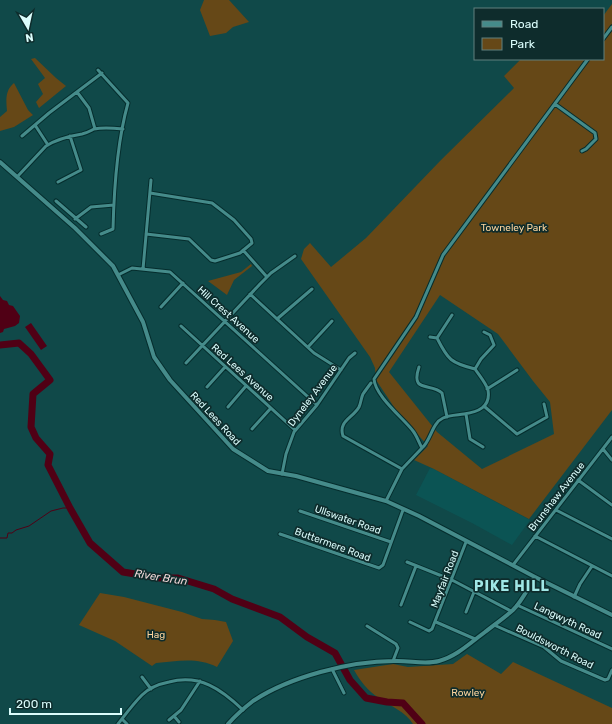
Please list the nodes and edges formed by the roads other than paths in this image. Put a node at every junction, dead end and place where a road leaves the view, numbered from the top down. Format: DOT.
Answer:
graph roads {
  1 [pos="612,27"];
  2 [pos="604,38"];
  3 [pos="587,60"];
  4 [pos="98,70"];
  5 [pos="102,73"];
  6 [pos="77,92"];
  7 [pos="555,104"];
  8 [pos="35,125"];
  9 [pos="95,129"];
  10 [pos="123,129"];
  11 [pos="22,136"];
  12 [pos="70,136"];
  13 [pos="48,145"];
  14 [pos="582,151"];
  15 [pos="0,162"];
  16 [pos="17,177"];
  17 [pos="151,180"];
  18 [pos="58,182"];
  19 [pos="150,193"];
  20 [pos="56,201"];
  21 [pos="114,205"];
  22 [pos="76,219"];
  23 [pos="86,227"];
  24 [pos="101,234"];
  25 [pos="146,234"];
  26 [pos="243,250"];
  27 [pos="295,256"];
  28 [pos="143,269"];
  29 [pos="118,275"];
  30 [pos="267,277"];
  31 [pos="183,283"];
  32 [pos="312,289"];
  33 [pos="250,294"];
  34 [pos="161,307"];
  35 [pos="452,315"];
  36 [pos="277,319"];
  37 [pos="225,321"];
  38 [pos="332,321"];
  39 [pos="181,326"];
  40 [pos="484,332"];
  41 [pos="430,337"];
  42 [pos="437,338"];
  43 [pos="202,346"];
  44 [pos="308,347"];
  45 [pos="355,353"];
  46 [pos="186,363"];
  47 [pos="225,367"];
  48 [pos="419,367"];
  49 [pos="475,369"];
  50 [pos="341,370"];
  51 [pos="517,370"];
  52 [pos="370,383"];
  53 [pos="207,386"];
  54 [pos="246,386"];
  55 [pos="488,389"];
  56 [pos="544,404"];
  57 [pos="317,405"];
  58 [pos="228,407"];
  59 [pos="485,407"];
  60 [pos="271,408"];
  61 [pos="466,414"];
  62 [pos="448,417"];
  63 [pos="252,429"];
  64 [pos="295,430"];
  65 [pos="612,437"];
  66 [pos="483,447"];
  67 [pos="422,448"];
  68 [pos="603,449"];
  69 [pos="612,460"];
  70 [pos="402,469"];
  71 [pos="282,474"];
  72 [pos="578,480"];
  73 [pos="386,501"];
  74 [pos="612,505"];
  75 [pos="403,510"];
  76 [pos="556,510"];
  77 [pos="300,511"];
  78 [pos="280,534"];
  79 [pos="535,536"];
  80 [pos="612,539"];
  81 [pos="391,542"];
  82 [pos="466,542"];
  83 [pos="408,562"];
  84 [pos="513,565"];
  85 [pos="416,566"];
  86 [pos="592,566"];
  87 [pos="612,576"];
  88 [pos="535,577"];
  89 [pos="452,580"];
  90 [pos="474,592"];
  91 [pos="574,597"];
  92 [pos="401,605"];
  93 [pos="516,605"];
  94 [pos="511,611"];
  95 [pos="466,612"];
  96 [pos="612,615"];
  97 [pos="410,622"];
  98 [pos="436,622"];
  99 [pos="494,625"];
  100 [pos="367,626"];
  101 [pos="372,629"];
  102 [pos="370,634"];
  103 [pos="475,639"];
  104 [pos="612,649"];
  105 [pos="393,660"];
  106 [pos="332,669"];
  107 [pos="612,670"];
  108 [pos="142,677"];
  109 [pos="200,681"];
  110 [pos="151,689"];
  111 [pos="344,693"];
  112 [pos="243,710"];
  113 [pos="174,716"];
  114 [pos="122,719"];
  115 [pos="169,720"];
  116 [pos="179,722"];
  117 [pos="118,724"];
  118 [pos="127,724"];
  119 [pos="228,724"];
  1 -- 2 [label="street"];
  3 -- 7 [label="street"];
  4 -- 5 [label="street"];
  5 -- 6 [label="street"];
  5 -- 10 [label="street"];
  6 -- 8 [label="street"];
  6 -- 9 [label="street"];
  7 -- 14 [label="street"];
  7 -- 67 [label="street"];
  8 -- 11 [label="street"];
  8 -- 13 [label="street"];
  9 -- 10 [label="street"];
  9 -- 12 [label="street"];
  10 -- 21 [label="street"];
  12 -- 13 [label="street"];
  12 -- 18 [label="street"];
  13 -- 16 [label="street"];
  15 -- 16 [label="street, Red Lees Road"];
  16 -- 29 [label="street, Red Lees Road"];
  17 -- 19 [label="street"];
  19 -- 25 [label="street"];
  19 -- 26 [label="street"];
  20 -- 22 [label="street"];
  21 -- 22 [label="street"];
  21 -- 24 [label="street"];
  22 -- 23 [label="street"];
  25 -- 26 [label="street"];
  25 -- 28 [label="street"];
  26 -- 30 [label="street"];
  27 -- 30 [label="street"];
  28 -- 29 [label="street, Hill Crest Avenue"];
  28 -- 31 [label="street, Hill Crest Avenue"];
  29 -- 71 [label="street, Red Lees Road"];
  30 -- 33 [label="street"];
  31 -- 34 [label="street"];
  31 -- 37 [label="street, Hill Crest Avenue"];
  32 -- 36 [label="street"];
  33 -- 36 [label="street"];
  33 -- 37 [label="street"];
  35 -- 42 [label="street"];
  36 -- 44 [label="street"];
  37 -- 43 [label="street"];
  37 -- 57 [label="street, Hill Crest Avenue"];
  38 -- 44 [label="street"];
  39 -- 43 [label="street, Red Lees Avenue"];
  40 -- 49 [label="street"];
  41 -- 42 [label="street"];
  42 -- 49 [label="street"];
  43 -- 46 [label="street"];
  43 -- 47 [label="street, Red Lees Avenue"];
  44 -- 50 [label="street"];
  45 -- 50 [label="street, Dyneley Avenue"];
  47 -- 53 [label="street"];
  47 -- 54 [label="street, Red Lees Avenue"];
  48 -- 62 [label="street"];
  49 -- 55 [label="street"];
  50 -- 57 [label="street, Dyneley Avenue"];
  51 -- 55 [label="street"];
  52 -- 70 [label="street"];
  54 -- 58 [label="street"];
  54 -- 60 [label="street, Red Lees Avenue"];
  55 -- 59 [label="street"];
  56 -- 59 [label="street"];
  57 -- 64 [label="street, Dyneley Avenue"];
  59 -- 61 [label="street"];
  60 -- 63 [label="street"];
  60 -- 64 [label="street, Red Lees Avenue"];
  61 -- 62 [label="street"];
  61 -- 66 [label="street"];
  62 -- 67 [label="street"];
  64 -- 71 [label="street, Dyneley Avenue"];
  65 -- 68 [label="street, Brunshaw Avenue"];
  67 -- 70 [label="street"];
  68 -- 69 [label="street"];
  68 -- 72 [label="street, Brunshaw Avenue"];
  70 -- 73 [label="street"];
  71 -- 73 [label="street, Red Lees Road"];
  72 -- 74 [label="street"];
  72 -- 76 [label="street, Brunshaw Avenue"];
  73 -- 75 [label="street, Red Lees Road"];
  75 -- 81 [label="street"];
  75 -- 82 [label="street, Red Lees Road"];
  76 -- 79 [label="street, Brunshaw Avenue"];
  76 -- 80 [label="street"];
  77 -- 81 [label="street, Ullswater Road"];
  78 -- 81 [label="street, Buttermere Road"];
  79 -- 84 [label="street, Brunshaw Avenue"];
  79 -- 86 [label="street"];
  82 -- 84 [label="street, Red Lees Road"];
  82 -- 89 [label="street, Mayfair Road"];
  83 -- 85 [label="street"];
  84 -- 88 [label="street, Red Lees Road"];
  85 -- 89 [label="street"];
  85 -- 92 [label="street"];
  86 -- 87 [label="street"];
  86 -- 91 [label="street"];
  88 -- 91 [label="street, Red Lees Road"];
  88 -- 93 [label="street"];
  89 -- 90 [label="street"];
  89 -- 98 [label="street, Mayfair Road"];
  90 -- 94 [label="street"];
  90 -- 95 [label="street"];
  91 -- 96 [label="street, Red Lees Road"];
  93 -- 94 [label="street"];
  93 -- 104 [label="street, Langwyth Road"];
  94 -- 99 [label="street"];
  97 -- 98 [label="street"];
  98 -- 103 [label="street"];
  99 -- 103 [label="street"];
  99 -- 107 [label="street, Bouldsworth Road"];
  100 -- 101 [label="street"];
  101 -- 102 [label="street"];
  101 -- 105 [label="street"];
  103 -- 105 [label="street"];
  105 -- 106 [label="street"];
  106 -- 111 [label="street"];
  106 -- 112 [label="street"];
  108 -- 110 [label="street"];
  109 -- 110 [label="street"];
  109 -- 112 [label="street"];
  109 -- 113 [label="street"];
  110 -- 114 [label="street"];
  112 -- 119 [label="street"];
  113 -- 115 [label="street"];
  113 -- 116 [label="street"];
  114 -- 117 [label="street"];
  114 -- 118 [label="street"];
}
